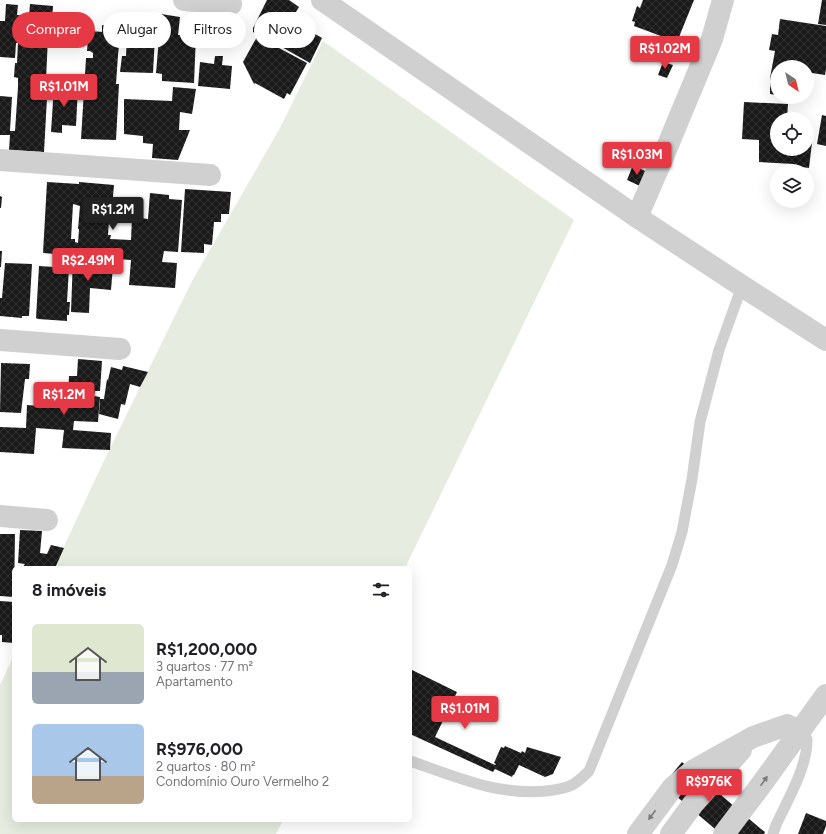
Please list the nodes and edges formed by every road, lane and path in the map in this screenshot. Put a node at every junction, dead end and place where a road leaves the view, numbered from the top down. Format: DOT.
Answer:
graph roads {
  1 [pos="184,0"];
  2 [pos="322,0"];
  3 [pos="723,0"];
  4 [pos="231,4"];
  5 [pos="0,160"];
  6 [pos="210,175"];
  7 [pos="637,216"];
  8 [pos="742,286"];
  9 [pos="0,340"];
  10 [pos="826,340"];
  11 [pos="120,350"];
  12 [pos="0,516"];
  13 [pos="47,520"];
  14 [pos="826,695"];
  15 [pos="799,731"];
  16 [pos="753,737"];
  17 [pos="412,761"];
  18 [pos="638,834"];
  19 [pos="671,834"];
  20 [pos="724,834"];
  21 [pos="773,834"];
  1 -- 4 [label="street"];
  2 -- 7 [label="street"];
  3 -- 7 [label="street"];
  5 -- 6 [label="street"];
  7 -- 8 [label="street"];
  8 -- 10 [label="street"];
  8 -- 17 [label="lane"];
  9 -- 11 [label="street"];
  12 -- 13 [label="street"];
  14 -- 15 [label="street"];
  15 -- 16 [label="street"];
  20 -- 15 [label="street, one-way"];
  15 -- 21 [label="lane"];
  16 -- 18 [label="street, one-way"];
  16 -- 19 [label="street"];
}
